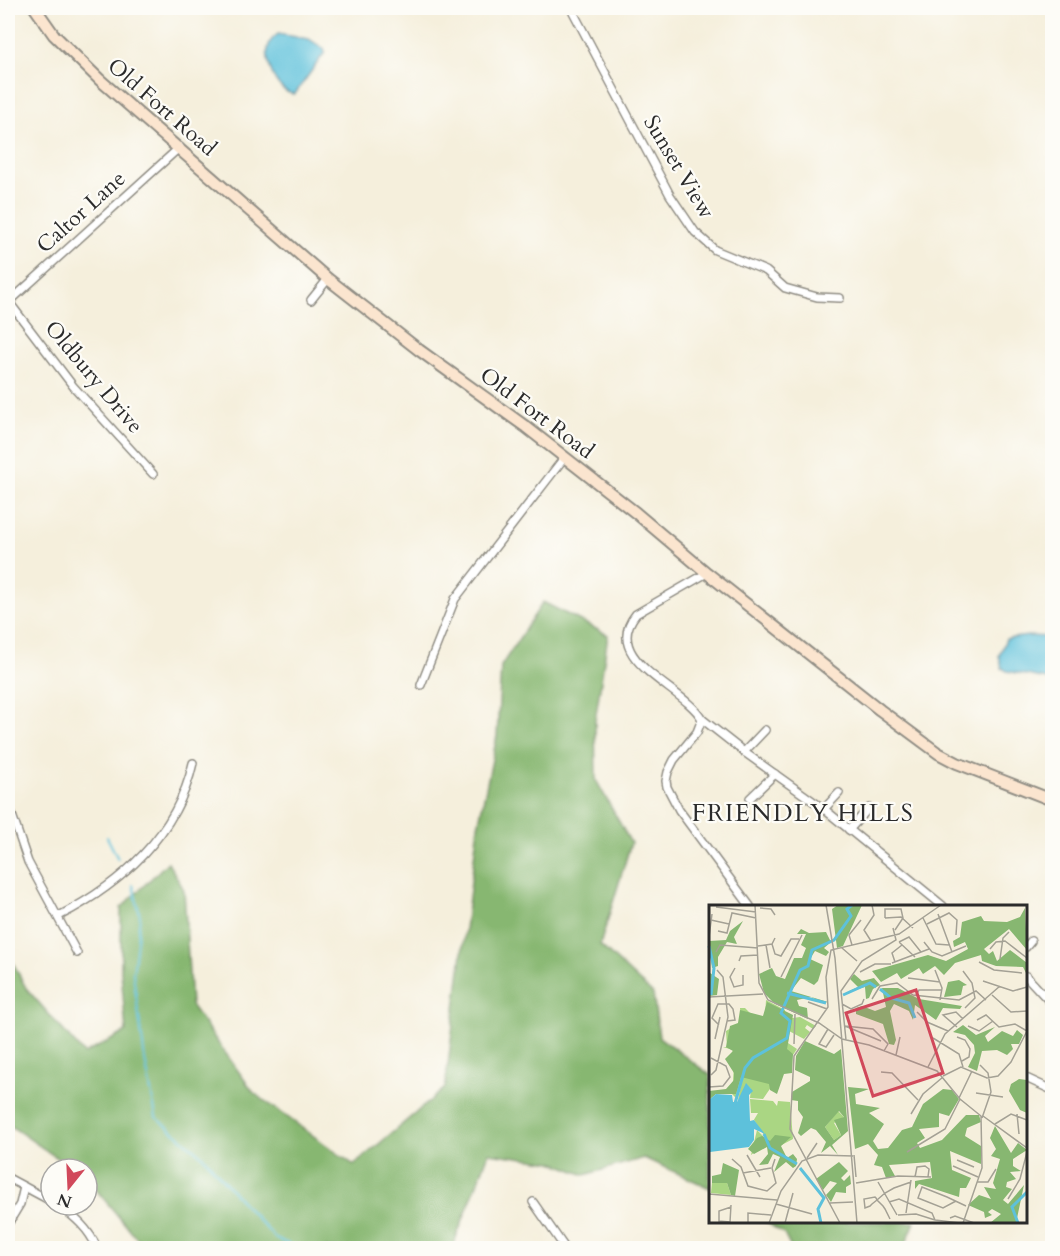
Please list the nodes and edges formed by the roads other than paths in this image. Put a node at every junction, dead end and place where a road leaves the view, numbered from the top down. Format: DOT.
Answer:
graph roads {
  1 [pos="35,8"];
  2 [pos="572,8"];
  3 [pos="180,147"];
  4 [pos="328,279"];
  5 [pos="840,298"];
  6 [pos="311,300"];
  7 [pos="8,302"];
  8 [pos="564,458"];
  9 [pos="153,474"];
  10 [pos="707,573"];
  11 [pos="421,685"];
  12 [pos="702,719"];
  13 [pos="765,730"];
  14 [pos="744,752"];
  15 [pos="193,763"];
  16 [pos="775,774"];
  17 [pos="839,793"];
  18 [pos="750,798"];
  19 [pos="1053,800"];
  20 [pos="8,803"];
  21 [pos="869,808"];
  22 [pos="824,809"];
  23 [pos="849,830"];
  24 [pos="749,905"];
  25 [pos="942,905"];
  26 [pos="59,916"];
  27 [pos="1031,941"];
  28 [pos="1027,946"];
  29 [pos="77,953"];
  30 [pos="1027,977"];
  31 [pos="1053,1004"];
  32 [pos="1027,1078"];
  33 [pos="1053,1090"];
  34 [pos="8,1178"];
  35 [pos="24,1187"];
  36 [pos="39,1195"];
  37 [pos="533,1202"];
  38 [pos="75,1217"];
  39 [pos="8,1224"];
  40 [pos="97,1248"];
  41 [pos="565,1248"];
  1 -- 3 [label="main road, Old Fort Road"];
  2 -- 5 [label="street, Sunset View"];
  3 -- 4 [label="main road, Old Fort Road"];
  3 -- 7 [label="street, Caltor Lane"];
  4 -- 6 [label="street"];
  4 -- 8 [label="main road, Old Fort Road"];
  7 -- 9 [label="street, Oldbury Drive"];
  8 -- 10 [label="main road, Old Fort Road"];
  8 -- 11 [label="street"];
  10 -- 12 [label="street"];
  10 -- 19 [label="main road, Old Fort Road"];
  12 -- 14 [label="street"];
  12 -- 24 [label="street"];
  13 -- 14 [label="street"];
  14 -- 16 [label="street"];
  15 -- 26 [label="street"];
  16 -- 18 [label="street"];
  16 -- 22 [label="street"];
  17 -- 22 [label="street"];
  20 -- 26 [label="street"];
  21 -- 23 [label="street"];
  22 -- 23 [label="street"];
  23 -- 25 [label="street"];
  26 -- 29 [label="street"];
  27 -- 28 [label="street"];
  30 -- 31 [label="street"];
  32 -- 33 [label="street"];
  34 -- 35 [label="street"];
  35 -- 36 [label="street"];
  35 -- 39 [label="street"];
  37 -- 41 [label="street"];
  38 -- 40 [label="street"];
}
